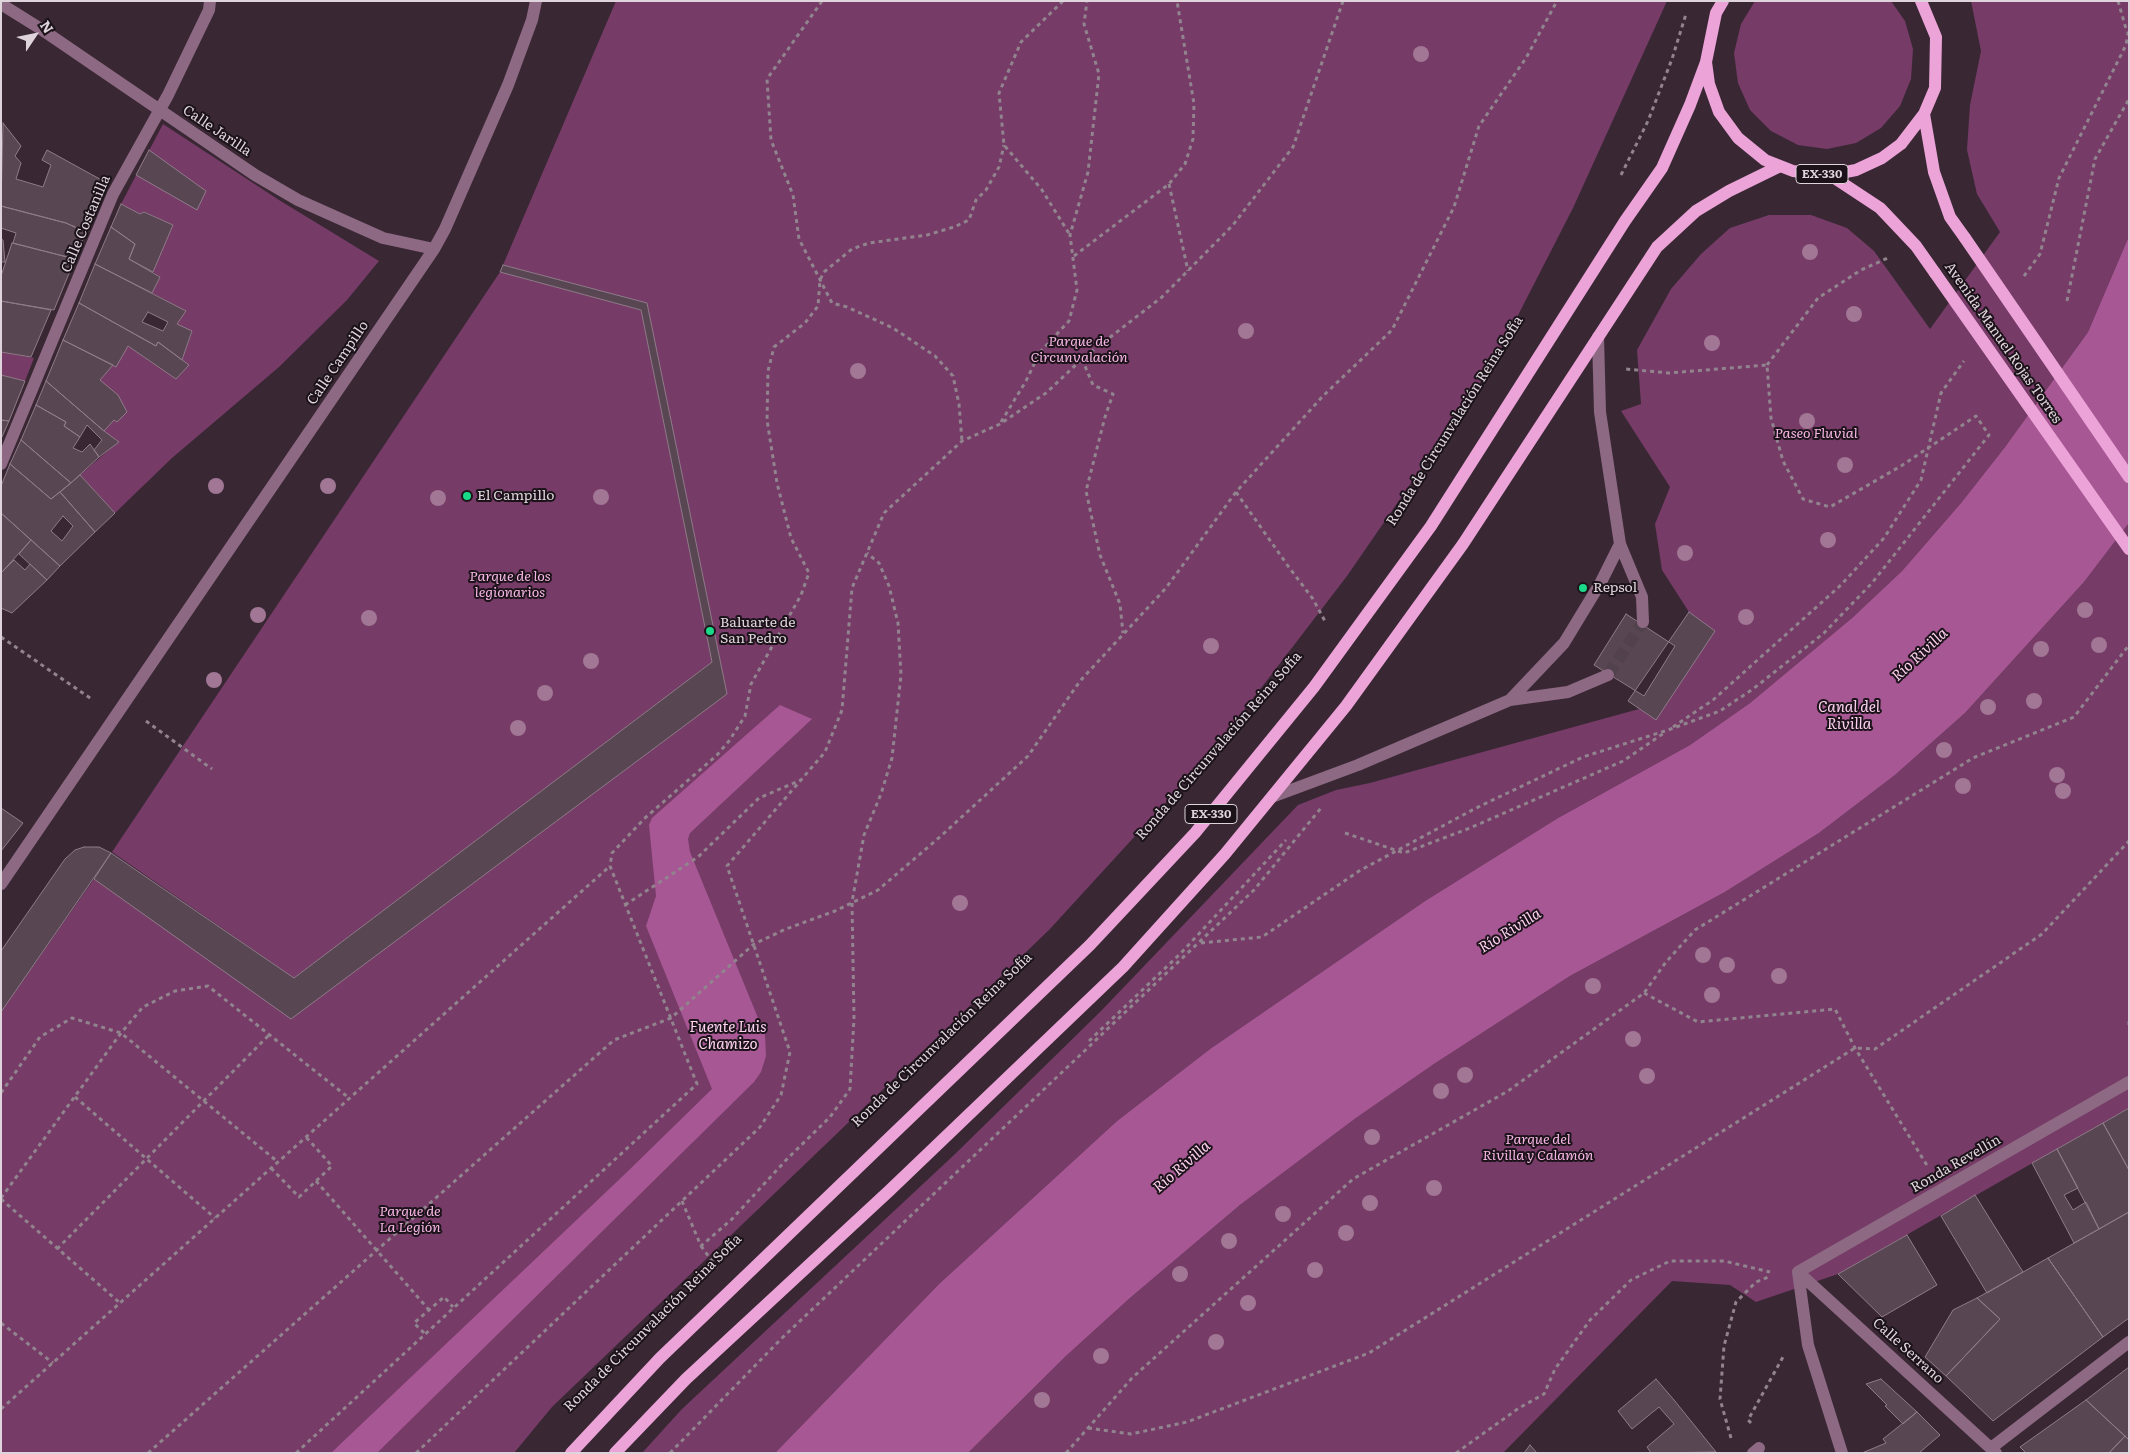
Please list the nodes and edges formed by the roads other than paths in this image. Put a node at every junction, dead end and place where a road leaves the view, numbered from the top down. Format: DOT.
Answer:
graph roads {
  1 [pos="210,1"];
  2 [pos="536,1"];
  3 [pos="1723,1"];
  4 [pos="1921,1"];
  5 [pos="1,4"];
  6 [pos="1706,62"];
  7 [pos="159,110"];
  8 [pos="1924,114"];
  9 [pos="1778,167"];
  10 [pos="1830,175"];
  11 [pos="434,249"];
  12 [pos="1598,337"];
  13 [pos="1,464"];
  14 [pos="2129,477"];
  15 [pos="1620,544"];
  16 [pos="2129,549"];
  17 [pos="1643,622"];
  18 [pos="1608,675"];
  19 [pos="1510,700"];
  20 [pos="1272,797"];
  21 [pos="1,884"];
  22 [pos="2129,1082"];
  23 [pos="1798,1272"];
  24 [pos="2129,1342"];
  25 [pos="1994,1450"];
  26 [pos="571,1453"];
  27 [pos="616,1453"];
  28 [pos="1842,1453"];
  1 -- 7 [label="street, Calle Costanilla"];
  2 -- 11 [label="street, Calle Campillo"];
  3 -- 6 [label="main road, EX-330"];
  4 -- 8 [label="main road, EX-330"];
  5 -- 7 [label="street, Calle Jarilla"];
  6 -- 9 [label="main road, EX-330"];
  6 -- 26 [label="main road, EX-330"];
  7 -- 11 [label="street, Calle Jarilla"];
  7 -- 13 [label="street, Calle Costanilla"];
  8 -- 10 [label="main road, EX-330"];
  8 -- 14 [label="main road, Avenida Manuel Rojas Torres, bridge"];
  9 -- 10 [label="main road, EX-330"];
  9 -- 12 [label="main road, EX-330"];
  10 -- 16 [label="main road, Avenida Manuel Rojas Torres, bridge"];
  11 -- 21 [label="street, Calle Campillo"];
  12 -- 15 [label="street"];
  12 -- 20 [label="main road, EX-330"];
  15 -- 17 [label="street"];
  15 -- 19 [label="street"];
  18 -- 19 [label="street"];
  19 -- 20 [label="street"];
  20 -- 27 [label="main road, EX-330"];
  22 -- 23 [label="street, Ronda Revellín"];
  23 -- 25 [label="street, Calle Serrano"];
  23 -- 28 [label="street"];
  24 -- 25 [label="street"];
}
